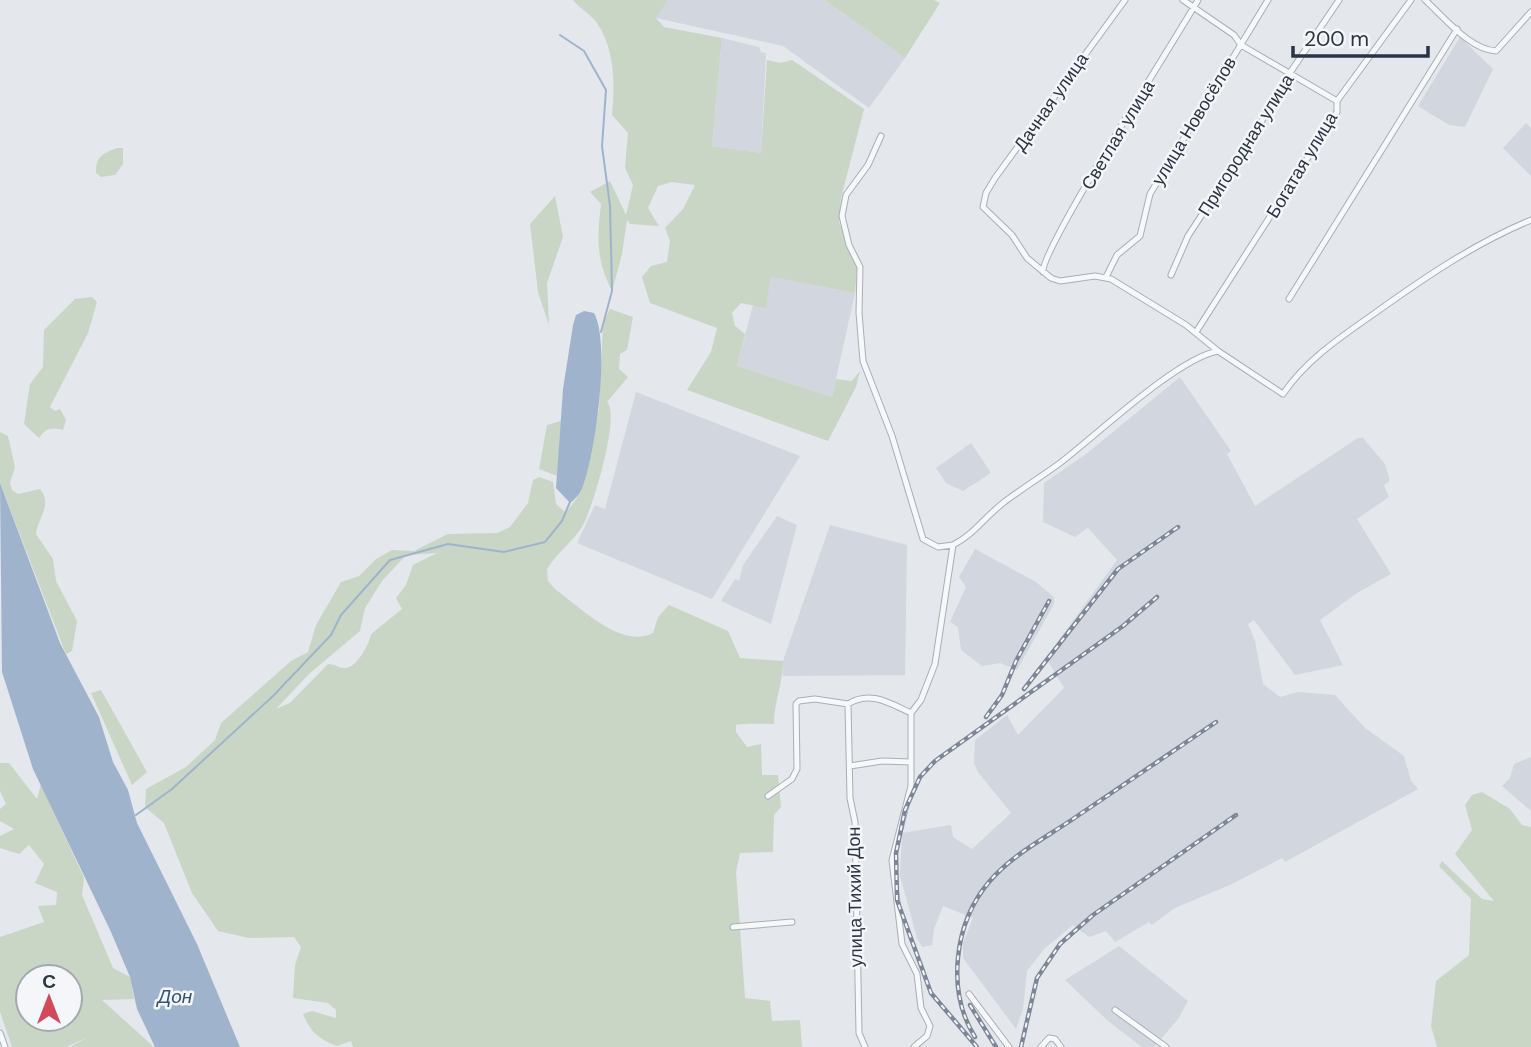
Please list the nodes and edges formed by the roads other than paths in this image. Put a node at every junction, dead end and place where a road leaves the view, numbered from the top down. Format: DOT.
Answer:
graph roads {
  1 [pos="1125,0"];
  2 [pos="1183,0"];
  3 [pos="1198,0"];
  4 [pos="1268,0"];
  5 [pos="1339,0"];
  6 [pos="1411,0"];
  7 [pos="1425,0"];
  8 [pos="1194,8"];
  9 [pos="1531,12"];
  10 [pos="1457,29"];
  11 [pos="1241,45"];
  12 [pos="1292,72"];
  13 [pos="1338,101"];
  14 [pos="881,136"];
  15 [pos="1531,219"];
  16 [pos="1043,272"];
  17 [pos="1171,275"];
  18 [pos="1106,277"];
  19 [pos="1289,299"];
  20 [pos="1196,332"];
  21 [pos="1218,351"];
  22 [pos="953,545"];
  23 [pos="848,704"];
  24 [pos="911,713"];
  25 [pos="911,762"];
  26 [pos="850,766"];
  27 [pos="768,796"];
  28 [pos="792,922"];
  29 [pos="733,927"];
  30 [pos="969,994"];
  31 [pos="1115,1010"];
  32 [pos="0,1033"];
  33 [pos="5,1047"];
  34 [pos="864,1047"];
  35 [pos="914,1047"];
  36 [pos="1009,1047"];
  37 [pos="1041,1047"];
  38 [pos="1061,1047"];
  39 [pos="1166,1047"];
  1 -- 16 [label="street, Дачная улица"];
  2 -- 8 [label="street"];
  3 -- 8 [label="street, Светлая улица"];
  4 -- 11 [label="street, улица Новосёлов"];
  5 -- 12 [label="street, Пригородная улица"];
  6 -- 13 [label="street, Богатая улица"];
  7 -- 10 [label="street"];
  8 -- 11 [label="street"];
  8 -- 16 [label="street, Светлая улица"];
  9 -- 10 [label="street"];
  10 -- 19 [label="street"];
  11 -- 12 [label="street"];
  11 -- 18 [label="street, улица Новосёлов"];
  12 -- 13 [label="street"];
  12 -- 17 [label="street, Пригородная улица"];
  13 -- 20 [label="street, Богатая улица"];
  14 -- 22 [label="street"];
  15 -- 21 [label="street"];
  16 -- 18 [label="street"];
  18 -- 20 [label="street"];
  20 -- 21 [label="street"];
  21 -- 22 [label="street"];
  22 -- 24 [label="street"];
  23 -- 24 [label="street"];
  23 -- 26 [label="street, улица Тихий Дон"];
  23 -- 27 [label="street"];
  24 -- 25 [label="street"];
  25 -- 26 [label="street"];
  25 -- 35 [label="street"];
  26 -- 34 [label="street, улица Тихий Дон"];
  28 -- 29 [label="street"];
  30 -- 36 [label="street"];
  31 -- 39 [label="street"];
  32 -- 33 [label="street"];
  37 -- 38 [label="street"];
}
